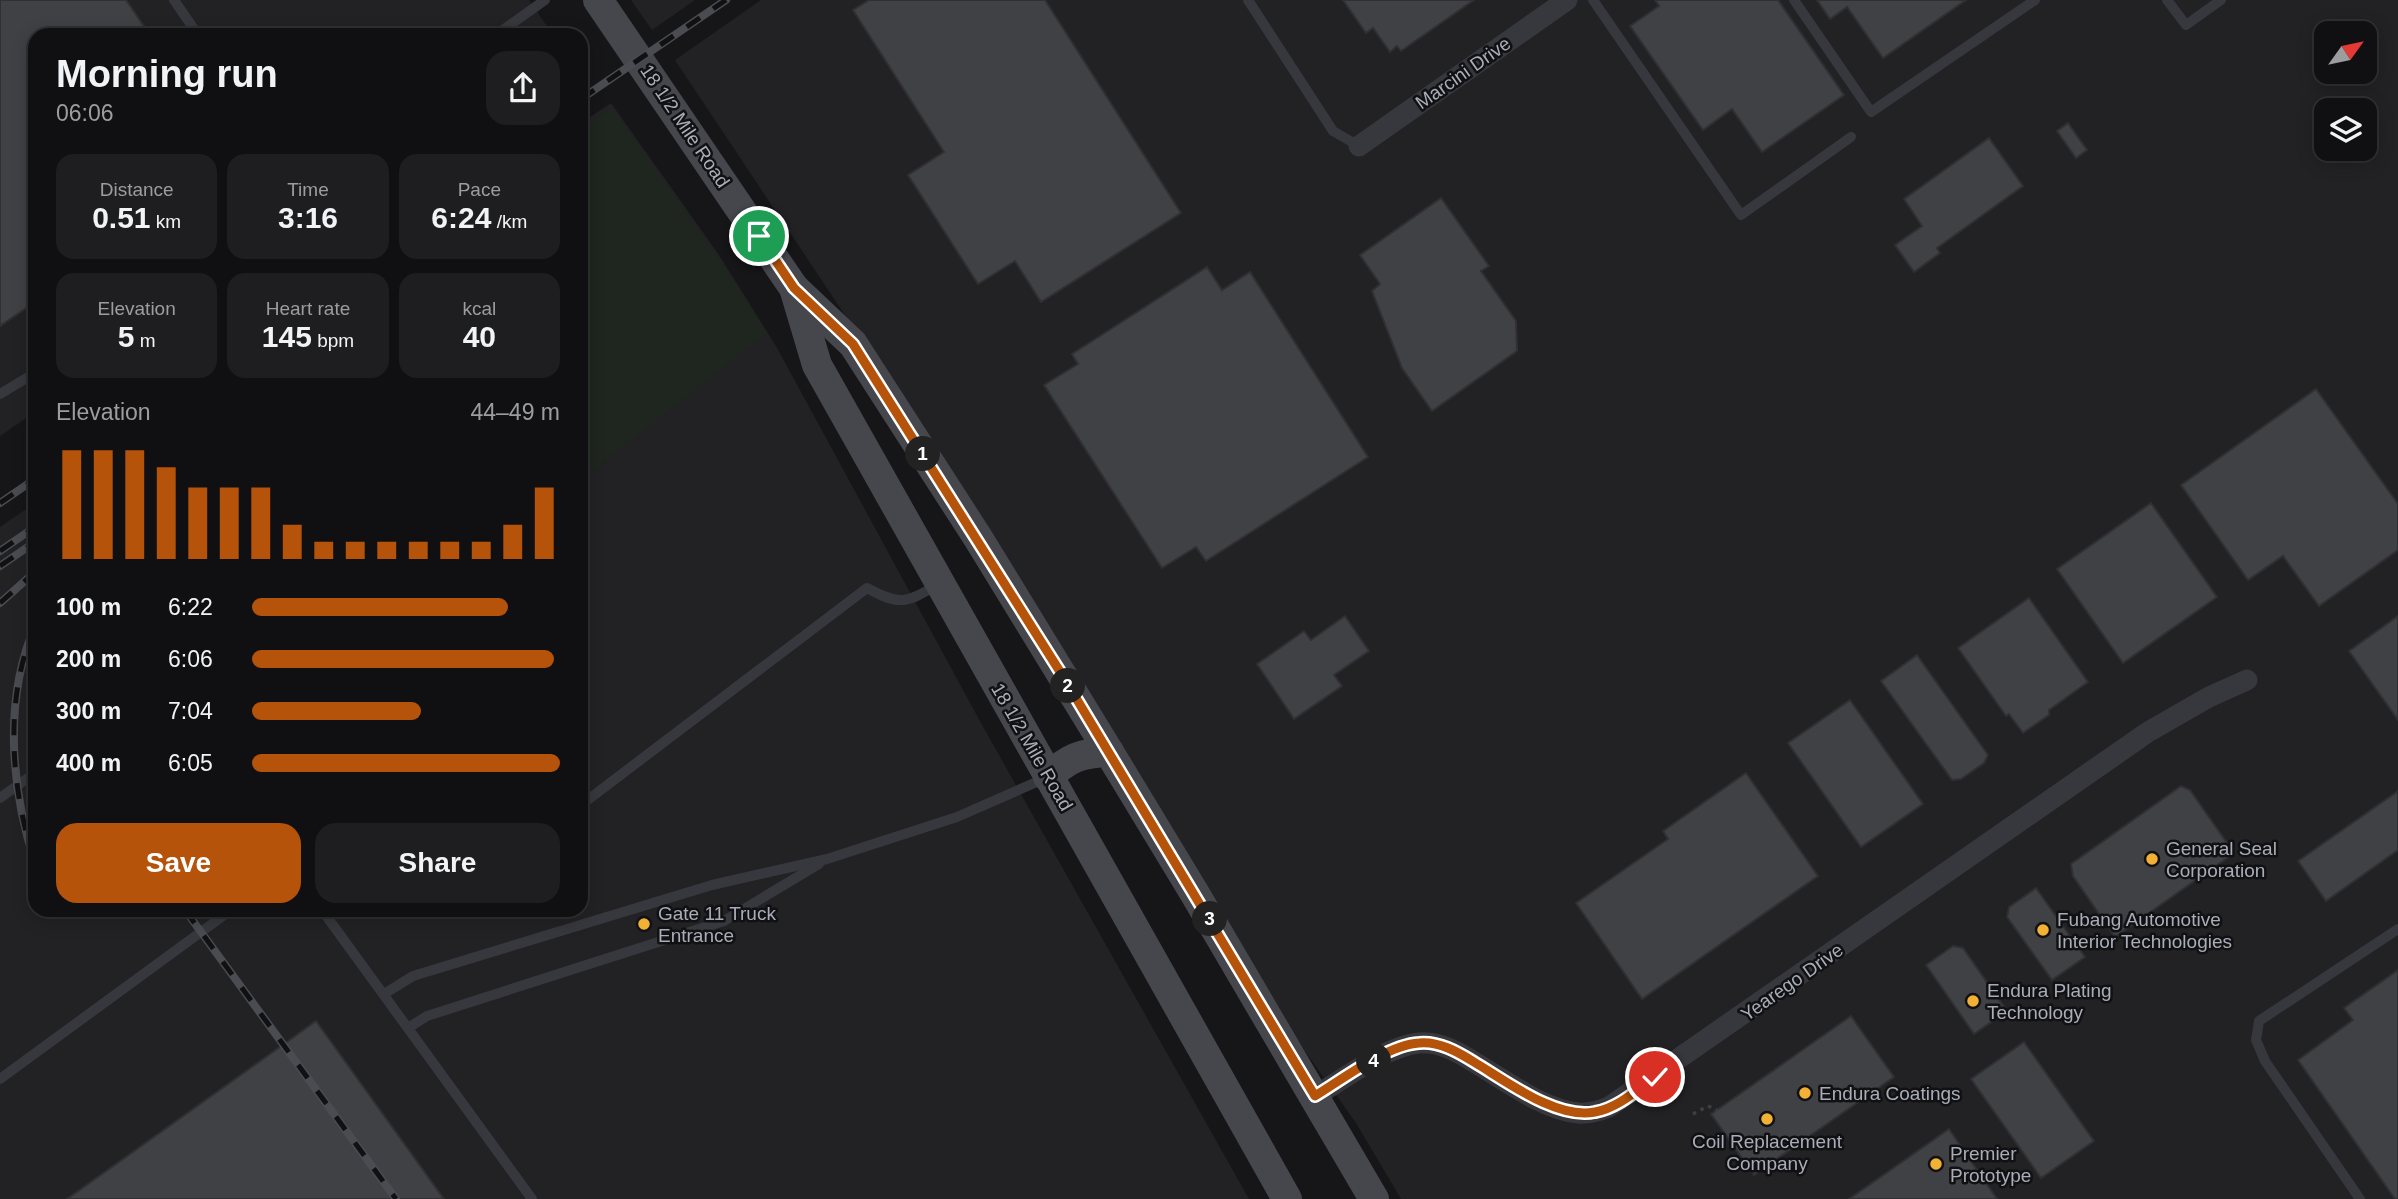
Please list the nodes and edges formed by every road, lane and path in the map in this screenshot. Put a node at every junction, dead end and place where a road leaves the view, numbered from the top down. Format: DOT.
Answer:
graph roads {
  1 [pos="174,0"];
  2 [pos="545,0"];
  3 [pos="598,0"];
  4 [pos="1248,0"];
  5 [pos="1567,0"];
  6 [pos="1593,0"];
  7 [pos="1794,0"];
  8 [pos="2035,0"];
  9 [pos="2167,0"];
  10 [pos="2221,0"];
  11 [pos="193,28"];
  12 [pos="506,28"];
  13 [pos="1852,137"];
  14 [pos="1359,146"];
  15 [pos="794,288"];
  16 [pos="28,377"];
  17 [pos="0,394"];
  18 [pos="940,584"];
  19 [pos="2247,680"];
  20 [pos="1109,752"];
  21 [pos="1048,777"];
  22 [pos="28,778"];
  23 [pos="0,797"];
  24 [pos="588,800"];
  25 [pos="827,859"];
  26 [pos="221,917"];
  27 [pos="328,917"];
  28 [pos="2398,929"];
  29 [pos="384,995"];
  30 [pos="408,1028"];
  31 [pos="0,1079"];
  32 [pos="1315,1096"];
  33 [pos="1717,1110"];
  34 [pos="1693,1114"];
  35 [pos="532,1199"];
  36 [pos="1287,1199"];
  37 [pos="1374,1199"];
  38 [pos="2360,1199"];
  1 -- 11 [label="lane"];
  2 -- 12 [label="lane"];
  3 -- 15 [label="street, 18 1/2 Mile Road"];
  4 -- 14 [label="lane"];
  5 -- 14 [label="street, Marcini Drive"];
  6 -- 13 [label="lane"];
  7 -- 8 [label="lane"];
  9 -- 10 [label="lane"];
  15 -- 18 [label="street, 18 1/2 Mile Road"];
  15 -- 20 [label="street, 18 1/2 Mile Road"];
  16 -- 17 [label="lane"];
  18 -- 21 [label="street, 18 1/2 Mile Road"];
  18 -- 24 [label="lane"];
  19 -- 32 [label="street, Yearego Drive"];
  20 -- 21 [label="street"];
  20 -- 32 [label="street, 18 1/2 Mile Road"];
  21 -- 25 [label="lane"];
  21 -- 36 [label="street, 18 1/2 Mile Road"];
  22 -- 23 [label="lane"];
  25 -- 29 [label="lane"];
  25 -- 30 [label="lane"];
  26 -- 31 [label="lane"];
  27 -- 29 [label="lane"];
  28 -- 38 [label="lane"];
  29 -- 30 [label="lane"];
  30 -- 35 [label="lane"];
  32 -- 37 [label="street, 18 1/2 Mile Road"];
  33 -- 34 [label="path"];
}
